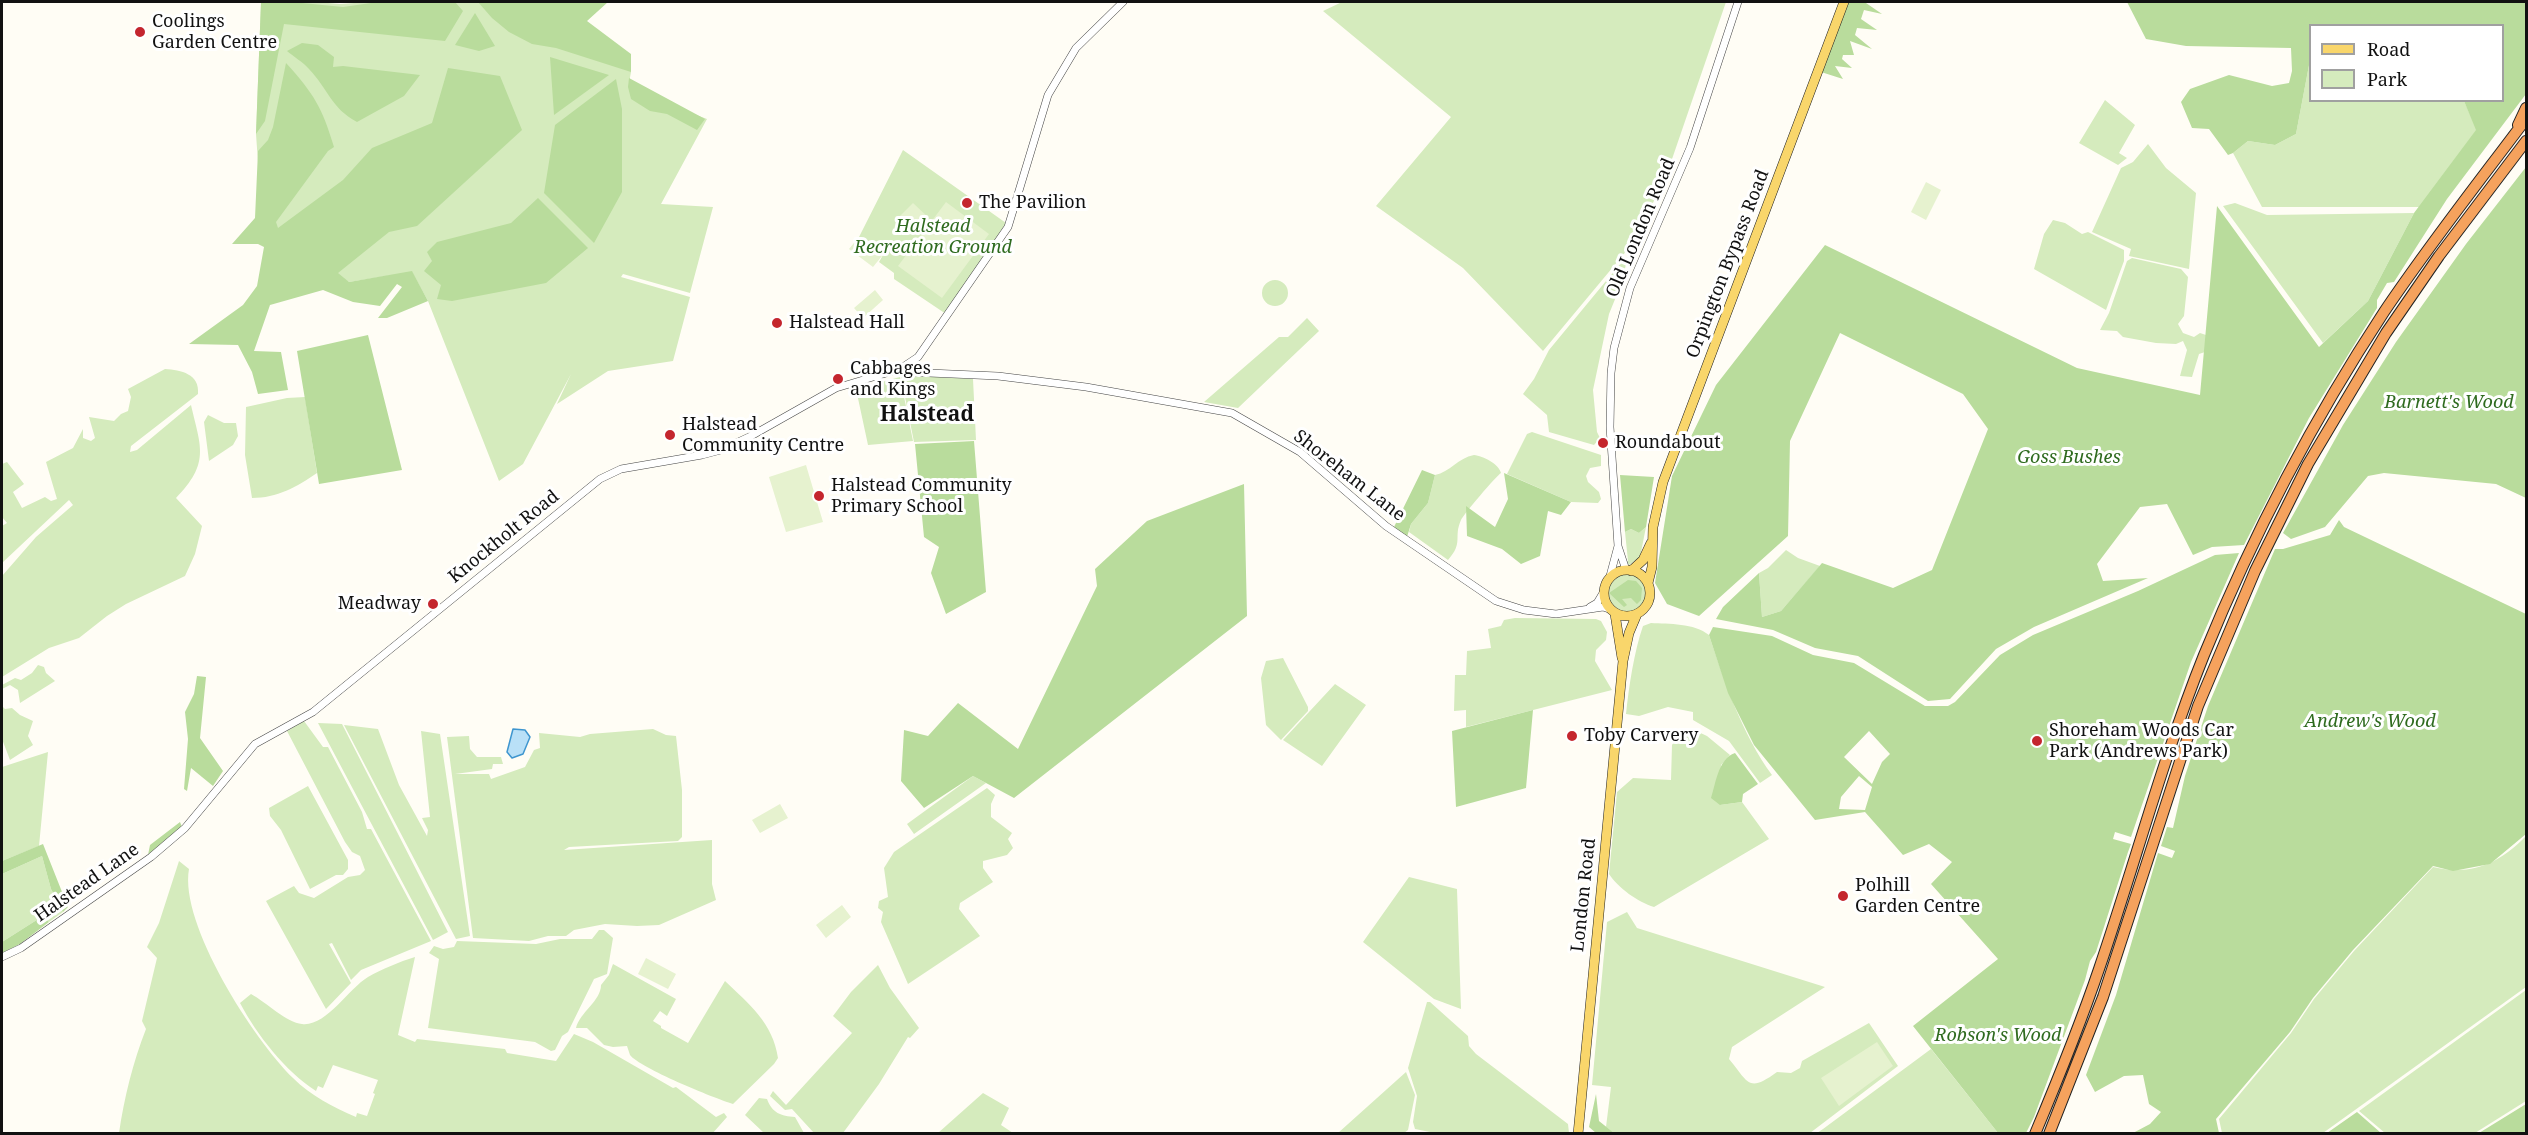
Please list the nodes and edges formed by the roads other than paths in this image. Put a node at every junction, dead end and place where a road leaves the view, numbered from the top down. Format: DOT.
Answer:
graph roads {
  1 [pos="1123,2"];
  2 [pos="1738,2"];
  3 [pos="1844,2"];
  4 [pos="2526,108"];
  5 [pos="2526,119"];
  6 [pos="2526,141"];
  7 [pos="2506,146"];
  8 [pos="900,369"];
  9 [pos="1652,540"];
  10 [pos="1618,546"];
  11 [pos="1629,570"];
  12 [pos="1611,576"];
  13 [pos="1648,583"];
  14 [pos="1603,593"];
  15 [pos="1588,609"];
  16 [pos="1612,612"];
  17 [pos="1637,614"];
  18 [pos="1623,661"];
  19 [pos="186,828"];
  20 [pos="2,957"];
  21 [pos="1578,1134"];
  22 [pos="2035,1134"];
  23 [pos="2049,1134"];
  1 -- 8 [label="street"];
  2 -- 10 [label="street, Old London Road"];
  3 -- 9 [label="main road, Orpington Bypass Road"];
  4 -- 7 [label="highway"];
  5 -- 7 [label="highway"];
  6 -- 23 [label="highway"];
  7 -- 22 [label="highway"];
  8 -- 15 [label="street, Shoreham Lane"];
  8 -- 19 [label="street, Knockholt Road"];
  9 -- 11 [label="main road, Orpington Bypass Road"];
  9 -- 13 [label="main road, Orpington Bypass Road"];
  10 -- 11 [label="street, Old London Road"];
  10 -- 12 [label="street, Old London Road"];
  11 -- 12 [label="main road"];
  11 -- 13 [label="main road"];
  12 -- 14 [label="main road"];
  13 -- 17 [label="main road"];
  14 -- 15 [label="street"];
  14 -- 16 [label="main road"];
  15 -- 16 [label="street, Shoreham Lane"];
  16 -- 17 [label="main road"];
  16 -- 18 [label="main road, London Road"];
  17 -- 18 [label="main road, London Road"];
  18 -- 21 [label="main road, London Road"];
  19 -- 20 [label="street, Halstead Lane"];
}
